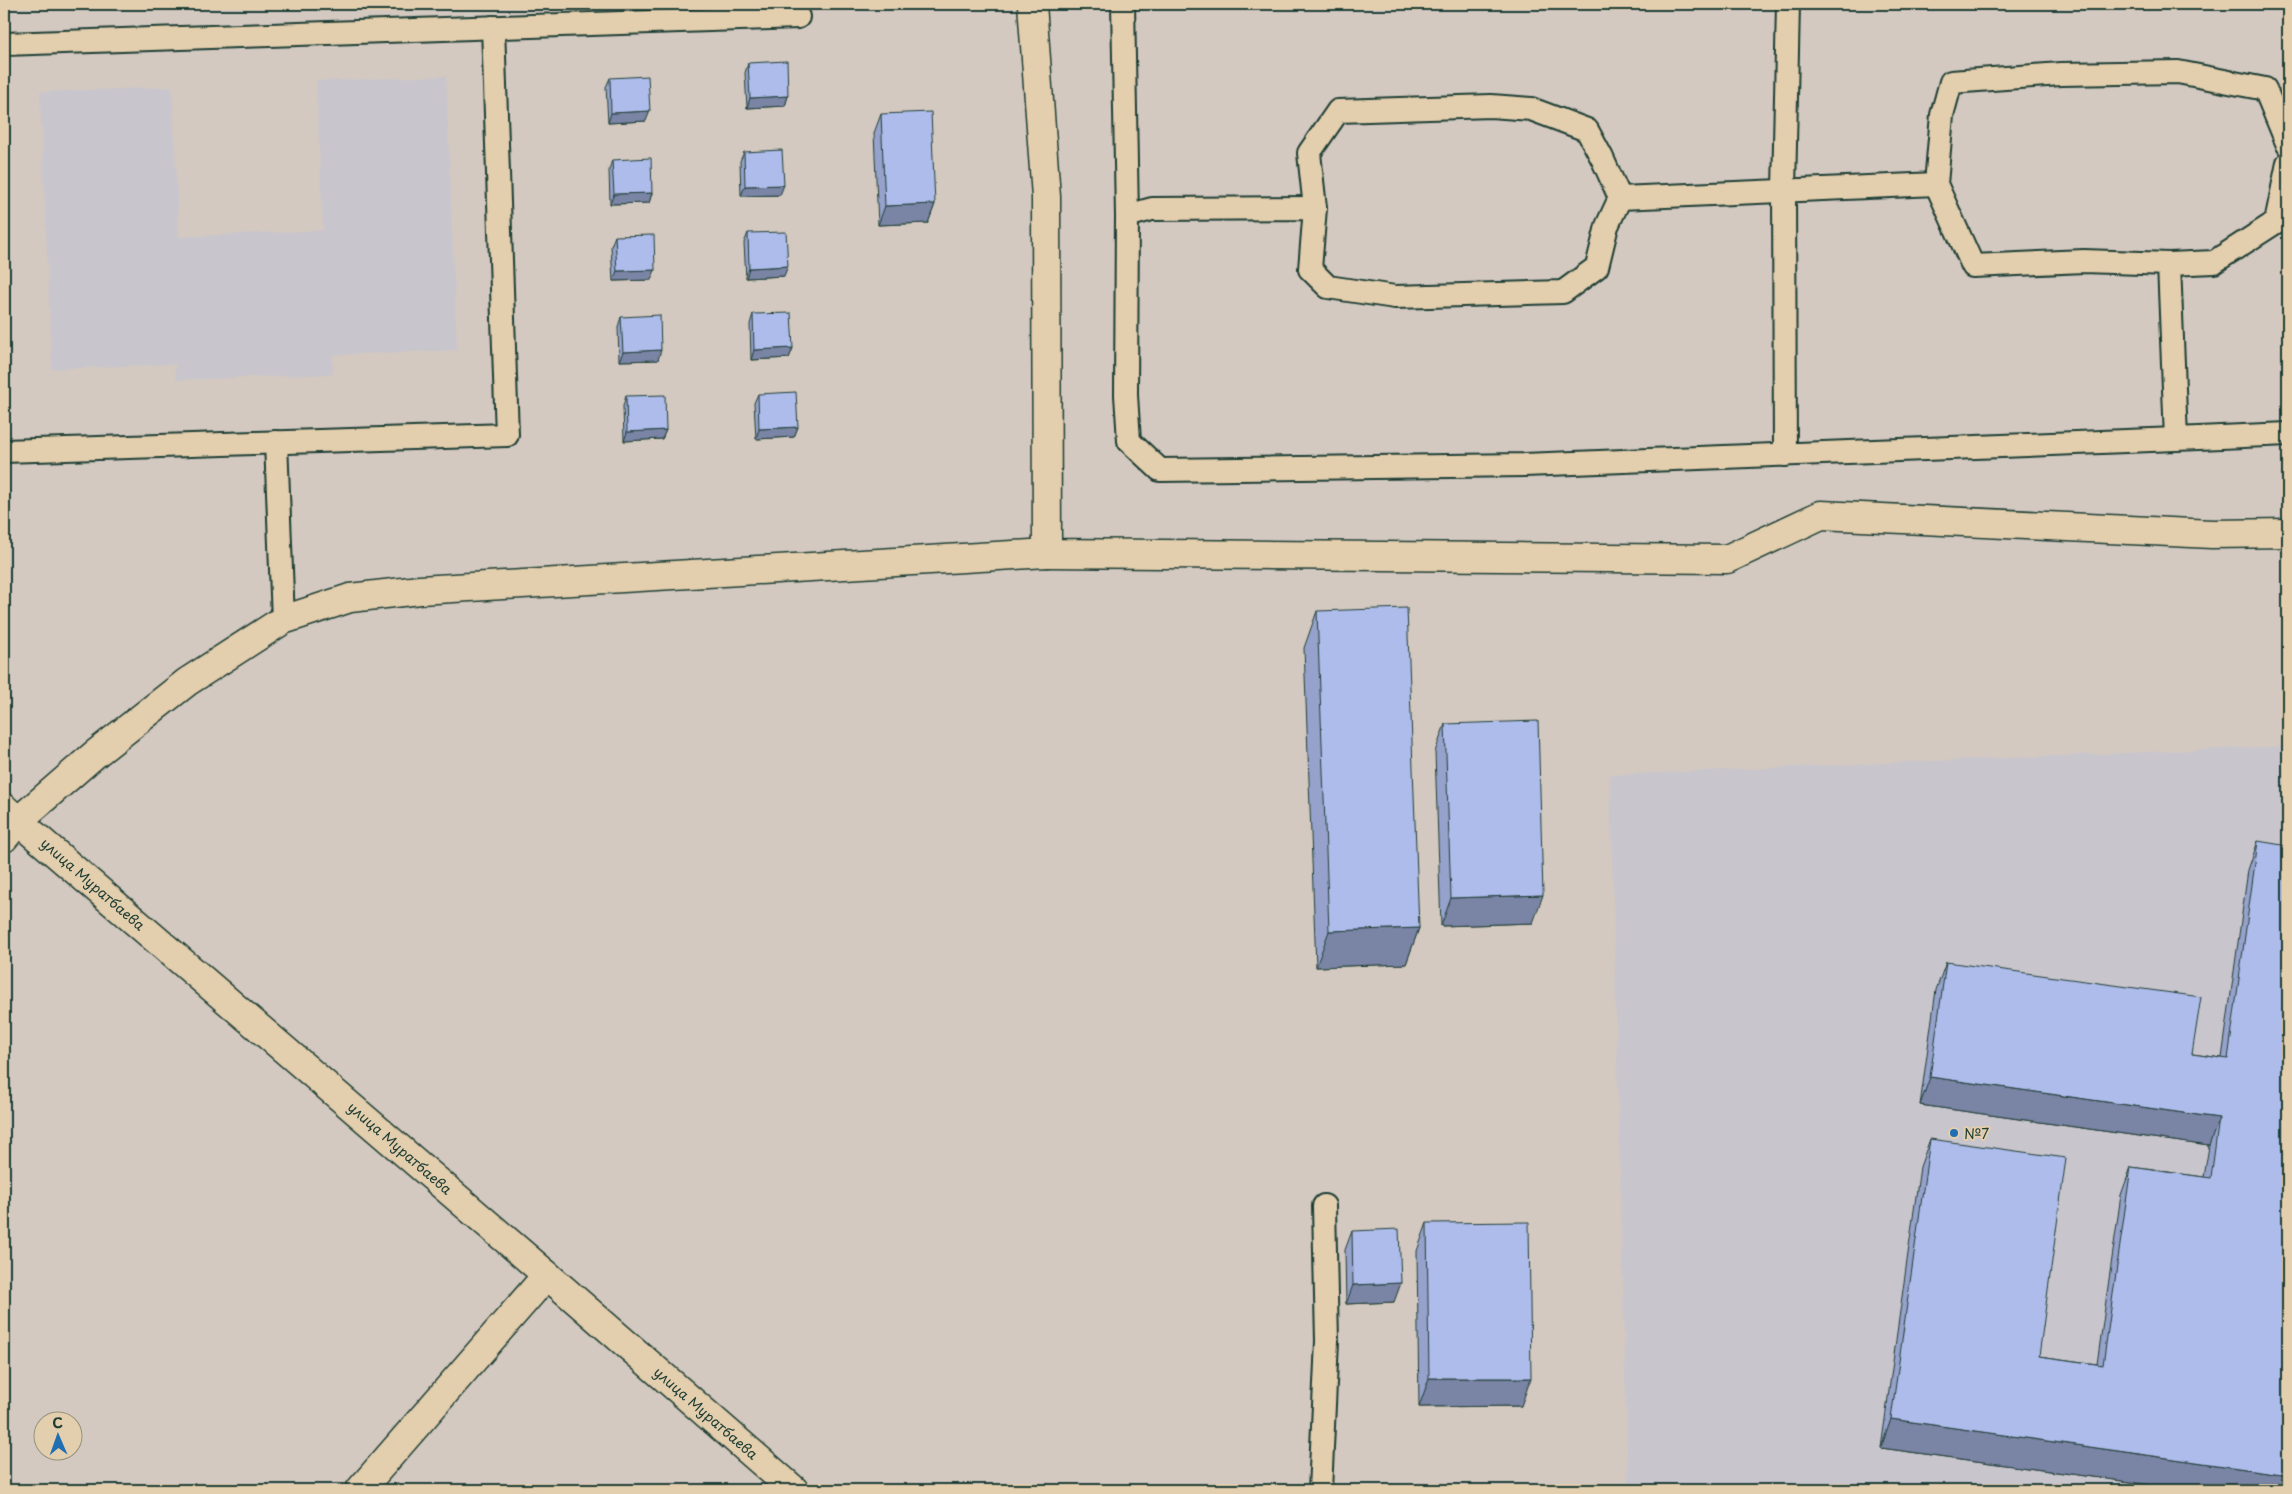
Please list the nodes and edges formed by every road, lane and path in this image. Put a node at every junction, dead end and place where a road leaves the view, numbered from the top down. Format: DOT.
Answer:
graph roads {
  1 [pos="1032,4"];
  2 [pos="1123,4"];
  3 [pos="1788,4"];
  4 [pos="798,17"];
  5 [pos="493,27"];
  6 [pos="4,44"];
  7 [pos="2288,145"];
  8 [pos="2288,163"];
  9 [pos="1936,184"];
  10 [pos="1784,190"];
  11 [pos="1620,198"];
  12 [pos="1315,208"];
  13 [pos="1127,216"];
  14 [pos="2169,264"];
  15 [pos="2288,434"];
  16 [pos="2176,439"];
  17 [pos="276,442"];
  18 [pos="4,451"];
  19 [pos="1785,454"];
  20 [pos="2288,533"];
  21 [pos="1047,554"];
  22 [pos="283,620"];
  23 [pos="9,822"];
  24 [pos="1324,1206"];
  25 [pos="547,1275"];
  26 [pos="360,1490"];
  27 [pos="794,1490"];
  28 [pos="1320,1490"];
  1 -- 21 [label="street"];
  2 -- 13 [label="lane"];
  3 -- 10 [label="lane"];
  4 -- 5 [label="lane"];
  5 -- 6 [label="lane"];
  5 -- 17 [label="lane"];
  7 -- 9 [label="lane"];
  8 -- 14 [label="lane"];
  9 -- 10 [label="lane"];
  9 -- 14 [label="lane"];
  10 -- 11 [label="lane"];
  10 -- 19 [label="lane"];
  11 -- 12 [label="lane"];
  11 -- 12 [label="lane"];
  12 -- 13 [label="lane"];
  13 -- 19 [label="lane"];
  14 -- 16 [label="lane"];
  15 -- 16 [label="lane"];
  16 -- 19 [label="lane"];
  17 -- 18 [label="lane"];
  17 -- 22 [label="lane"];
  20 -- 21 [label="street"];
  21 -- 22 [label="street"];
  22 -- 23 [label="street"];
  23 -- 25 [label="street, улица Муратбаева"];
  24 -- 28 [label="lane"];
  25 -- 26 [label="street"];
  25 -- 27 [label="street, улица Муратбаева"];
}
